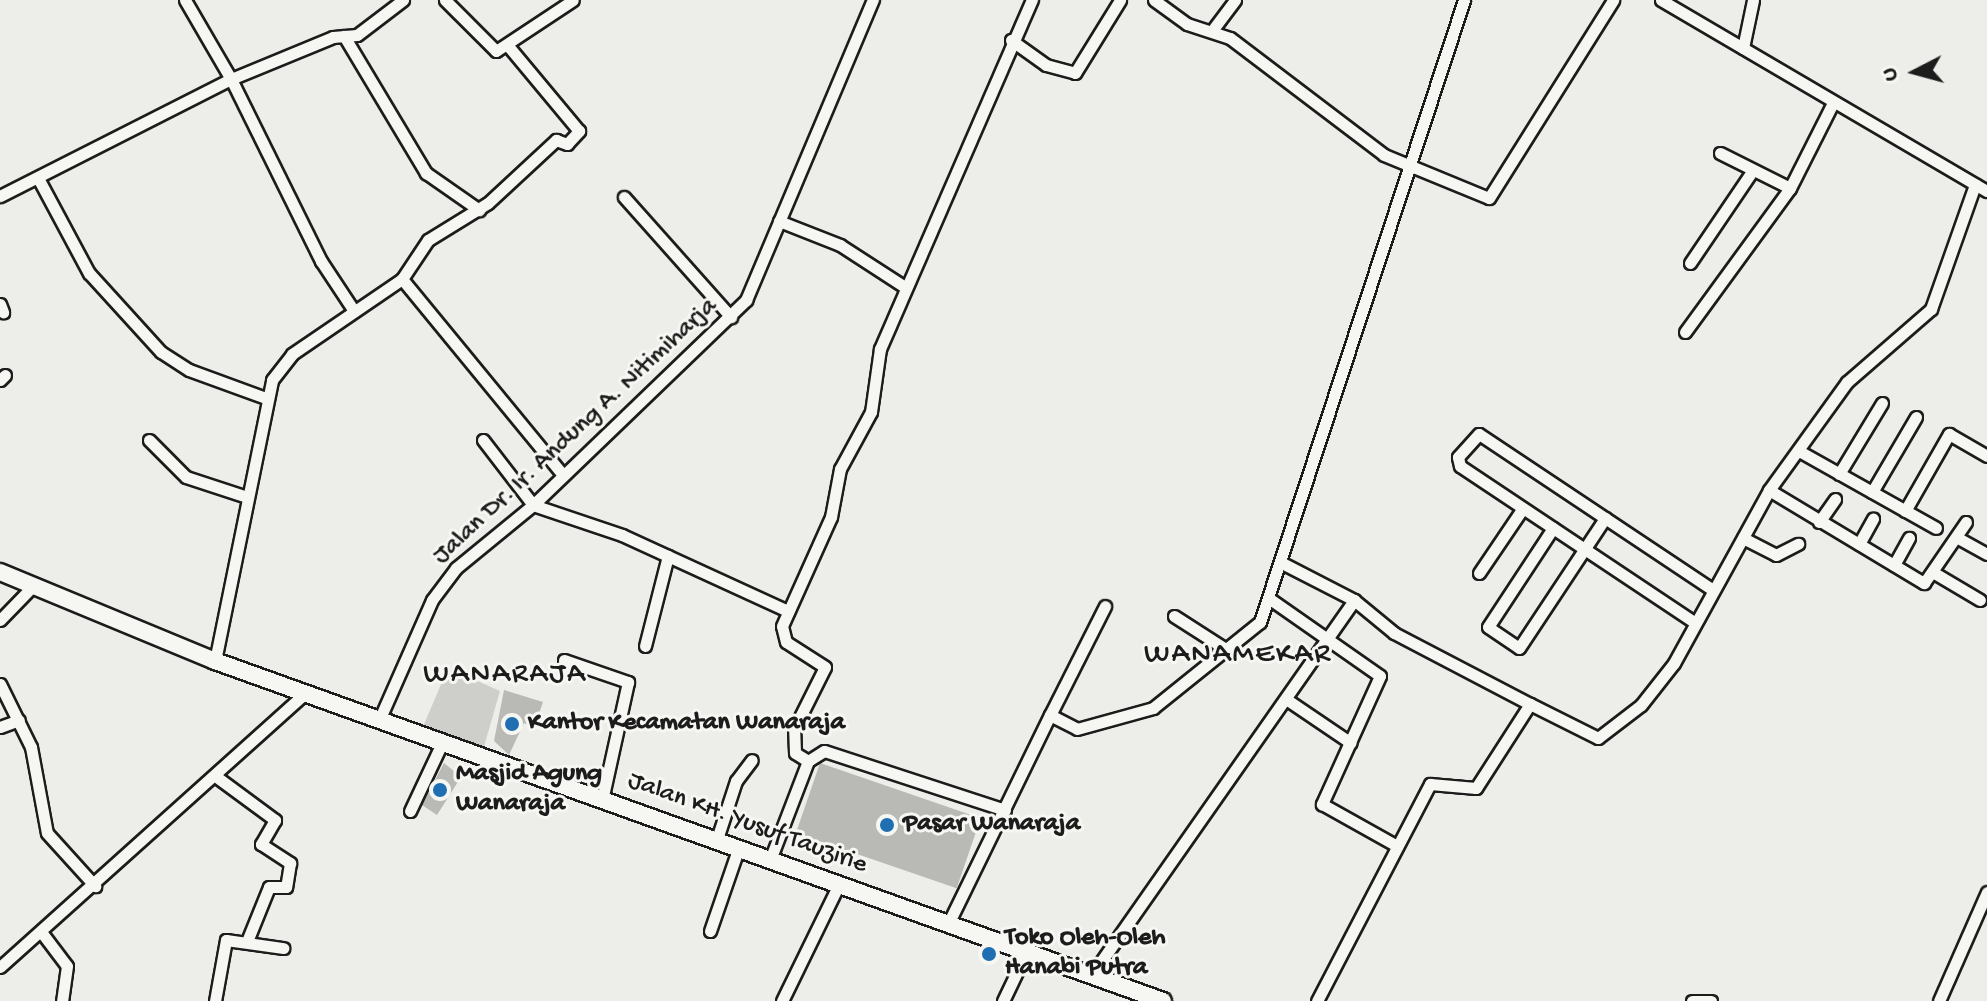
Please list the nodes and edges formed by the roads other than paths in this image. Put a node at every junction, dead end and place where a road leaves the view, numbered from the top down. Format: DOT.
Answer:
graph roads {
  1 [pos="185,0"];
  2 [pos="390,0"];
  3 [pos="403,0"];
  4 [pos="445,0"];
  5 [pos="573,0"];
  6 [pos="873,0"];
  7 [pos="1032,0"];
  8 [pos="1120,0"];
  9 [pos="1154,0"];
  10 [pos="1235,0"];
  11 [pos="1464,0"];
  12 [pos="1613,0"];
  13 [pos="1661,0"];
  14 [pos="1753,0"];
  15 [pos="390,14"];
  16 [pos="1214,28"];
  17 [pos="344,36"];
  18 [pos="1011,40"];
  19 [pos="509,47"];
  20 [pos="1743,48"];
  21 [pos="231,79"];
  22 [pos="1832,105"];
  23 [pos="1720,153"];
  24 [pos="1410,164"];
  25 [pos="1753,170"];
  26 [pos="38,178"];
  27 [pos="1975,185"];
  28 [pos="1790,188"];
  29 [pos="1987,191"];
  30 [pos="0,196"];
  31 [pos="624,197"];
  32 [pos="479,210"];
  33 [pos="779,221"];
  34 [pos="1690,263"];
  35 [pos="402,279"];
  36 [pos="905,287"];
  37 [pos="354,311"];
  38 [pos="731,317"];
  39 [pos="1685,332"];
  40 [pos="266,398"];
  41 [pos="1882,403"];
  42 [pos="1916,417"];
  43 [pos="149,440"];
  44 [pos="483,440"];
  45 [pos="1799,451"];
  46 [pos="1987,456"];
  47 [pos="1839,474"];
  48 [pos="563,475"];
  49 [pos="1769,490"];
  50 [pos="1872,492"];
  51 [pos="244,496"];
  52 [pos="1835,499"];
  53 [pos="533,505"];
  54 [pos="1523,508"];
  55 [pos="1905,511"];
  56 [pos="1605,518"];
  57 [pos="1873,519"];
  58 [pos="1819,522"];
  59 [pos="1966,522"];
  60 [pos="1553,528"];
  61 [pos="1936,528"];
  62 [pos="1743,538"];
  63 [pos="1909,538"];
  64 [pos="1958,538"];
  65 [pos="1798,544"];
  66 [pos="1859,544"];
  67 [pos="1584,549"];
  68 [pos="1987,554"];
  69 [pos="668,556"];
  70 [pos="1284,564"];
  71 [pos="1894,565"];
  72 [pos="0,572"];
  73 [pos="1479,573"];
  74 [pos="1936,574"];
  75 [pos="33,586"];
  76 [pos="1713,590"];
  77 [pos="1270,599"];
  78 [pos="1354,600"];
  79 [pos="1980,600"];
  80 [pos="1105,606"];
  81 [pos="788,611"];
  82 [pos="1174,616"];
  83 [pos="0,620"];
  84 [pos="1694,622"];
  85 [pos="1329,638"];
  86 [pos="645,646"];
  87 [pos="1230,652"];
  88 [pos="564,660"];
  89 [pos="215,661"];
  90 [pos="0,684"];
  91 [pos="305,693"];
  92 [pos="1286,699"];
  93 [pos="1530,704"];
  94 [pos="1050,715"];
  95 [pos="380,718"];
  96 [pos="19,720"];
  97 [pos="0,727"];
  98 [pos="443,741"];
  99 [pos="1351,743"];
  100 [pos="752,760"];
  101 [pos="808,761"];
  102 [pos="218,778"];
  103 [pos="603,796"];
  104 [pos="1005,810"];
  105 [pos="410,811"];
  106 [pos="717,839"];
  107 [pos="1397,846"];
  108 [pos="739,847"];
  109 [pos="770,860"];
  110 [pos="839,884"];
  111 [pos="95,886"];
  112 [pos="1987,892"];
  113 [pos="949,922"];
  114 [pos="710,931"];
  115 [pos="42,933"];
  116 [pos="248,939"];
  117 [pos="283,948"];
  118 [pos="1026,953"];
  119 [pos="0,967"];
  120 [pos="1091,976"];
  121 [pos="62,1001"];
  122 [pos="215,1001"];
  123 [pos="782,1001"];
  124 [pos="1003,1001"];
  125 [pos="1163,1001"];
  126 [pos="1317,1001"];
  127 [pos="1692,1001"];
  128 [pos="1711,1001"];
  129 [pos="1939,1001"];
  1 -- 21 [label="street"];
  2 -- 15 [label="street"];
  3 -- 15 [label="street"];
  4 -- 19 [label="street"];
  5 -- 19 [label="street"];
  6 -- 33 [label="street, Jalan Dr. Ir. Andung A. Nitimiharja"];
  7 -- 18 [label="street"];
  8 -- 18 [label="street"];
  9 -- 16 [label="street"];
  10 -- 16 [label="street"];
  11 -- 24 [label="street"];
  12 -- 24 [label="street"];
  13 -- 20 [label="street"];
  14 -- 20 [label="street"];
  15 -- 17 [label="street"];
  16 -- 24 [label="street"];
  17 -- 21 [label="street"];
  17 -- 32 [label="street"];
  18 -- 36 [label="street"];
  19 -- 32 [label="street"];
  20 -- 22 [label="street"];
  21 -- 26 [label="street"];
  21 -- 37 [label="street"];
  22 -- 27 [label="street"];
  22 -- 28 [label="street"];
  23 -- 25 [label="street"];
  24 -- 70 [label="street"];
  25 -- 28 [label="street"];
  25 -- 34 [label="street"];
  26 -- 30 [label="street"];
  26 -- 40 [label="street"];
  27 -- 29 [label="street"];
  27 -- 45 [label="street"];
  28 -- 39 [label="street"];
  31 -- 38 [label="street"];
  32 -- 35 [label="street"];
  33 -- 36 [label="street"];
  33 -- 38 [label="street, Jalan Dr. Ir. Andung A. Nitimiharja"];
  35 -- 37 [label="street"];
  35 -- 48 [label="street"];
  36 -- 81 [label="street"];
  37 -- 40 [label="street"];
  38 -- 48 [label="street, Jalan Dr. Ir. Andung A. Nitimiharja"];
  40 -- 51 [label="street"];
  41 -- 47 [label="street"];
  42 -- 50 [label="street"];
  43 -- 51 [label="street"];
  44 -- 53 [label="street"];
  45 -- 47 [label="street"];
  45 -- 49 [label="street"];
  46 -- 55 [label="street"];
  47 -- 50 [label="street"];
  48 -- 53 [label="street, Jalan Dr. Ir. Andung A. Nitimiharja"];
  49 -- 58 [label="street"];
  49 -- 62 [label="street"];
  50 -- 55 [label="street"];
  51 -- 89 [label="street"];
  52 -- 58 [label="street"];
  53 -- 69 [label="street"];
  53 -- 95 [label="street, Jalan Dr. Ir. Andung A. Nitimiharja"];
  54 -- 56 [label="street"];
  54 -- 60 [label="street"];
  54 -- 73 [label="street"];
  55 -- 61 [label="street"];
  56 -- 67 [label="street"];
  56 -- 76 [label="street"];
  57 -- 66 [label="street"];
  58 -- 66 [label="street"];
  59 -- 64 [label="street"];
  60 -- 67 [label="street"];
  60 -- 67 [label="street"];
  62 -- 65 [label="street"];
  62 -- 76 [label="street"];
  63 -- 71 [label="street"];
  64 -- 68 [label="street"];
  64 -- 74 [label="street"];
  66 -- 71 [label="street"];
  67 -- 84 [label="street"];
  69 -- 81 [label="street"];
  69 -- 86 [label="street"];
  70 -- 77 [label="street"];
  70 -- 78 [label="street"];
  71 -- 74 [label="street"];
  72 -- 75 [label="main road, Jalan KH. Yusuf Tauzirie"];
  74 -- 79 [label="street"];
  75 -- 83 [label="street"];
  75 -- 89 [label="main road, Jalan KH. Yusuf Tauzirie"];
  76 -- 84 [label="street"];
  77 -- 85 [label="street"];
  77 -- 87 [label="street"];
  78 -- 85 [label="street"];
  78 -- 93 [label="street"];
  80 -- 94 [label="street"];
  81 -- 101 [label="street"];
  82 -- 87 [label="street"];
  84 -- 93 [label="street"];
  85 -- 92 [label="street"];
  85 -- 99 [label="street"];
  87 -- 94 [label="street"];
  88 -- 103 [label="street"];
  89 -- 91 [label="main road, Jalan KH. Yusuf Tauzirie"];
  90 -- 96 [label="street"];
  91 -- 95 [label="main road, Jalan KH. Yusuf Tauzirie"];
  91 -- 102 [label="street"];
  92 -- 99 [label="street"];
  92 -- 120 [label="street"];
  93 -- 107 [label="street"];
  94 -- 104 [label="street"];
  95 -- 98 [label="main road, Jalan KH. Yusuf Tauzirie"];
  96 -- 97 [label="street"];
  96 -- 111 [label="street"];
  98 -- 103 [label="main road, Jalan KH. Yusuf Tauzirie"];
  98 -- 105 [label="street"];
  99 -- 107 [label="street"];
  100 -- 106 [label="street"];
  101 -- 104 [label="street"];
  101 -- 109 [label="street"];
  102 -- 111 [label="street"];
  102 -- 116 [label="street"];
  103 -- 106 [label="main road, Jalan KH. Yusuf Tauzirie"];
  104 -- 113 [label="street"];
  106 -- 108 [label="main road, Jalan KH. Yusuf Tauzirie"];
  107 -- 126 [label="street"];
  108 -- 109 [label="main road, Jalan KH. Yusuf Tauzirie"];
  108 -- 114 [label="street"];
  109 -- 110 [label="main road, Jalan KH. Yusuf Tauzirie"];
  110 -- 113 [label="main road, Jalan KH. Yusuf Tauzirie"];
  110 -- 123 [label="street"];
  111 -- 115 [label="street"];
  112 -- 129 [label="street"];
  113 -- 118 [label="main road, Jalan KH. Yusuf Tauzirie"];
  115 -- 119 [label="street"];
  115 -- 121 [label="street"];
  116 -- 117 [label="street"];
  116 -- 122 [label="street"];
  118 -- 120 [label="main road, Jalan KH. Yusuf Tauzirie"];
  118 -- 124 [label="street"];
  120 -- 125 [label="main road, Jalan KH. Yusuf Tauzirie"];
  127 -- 128 [label="street"];
}
